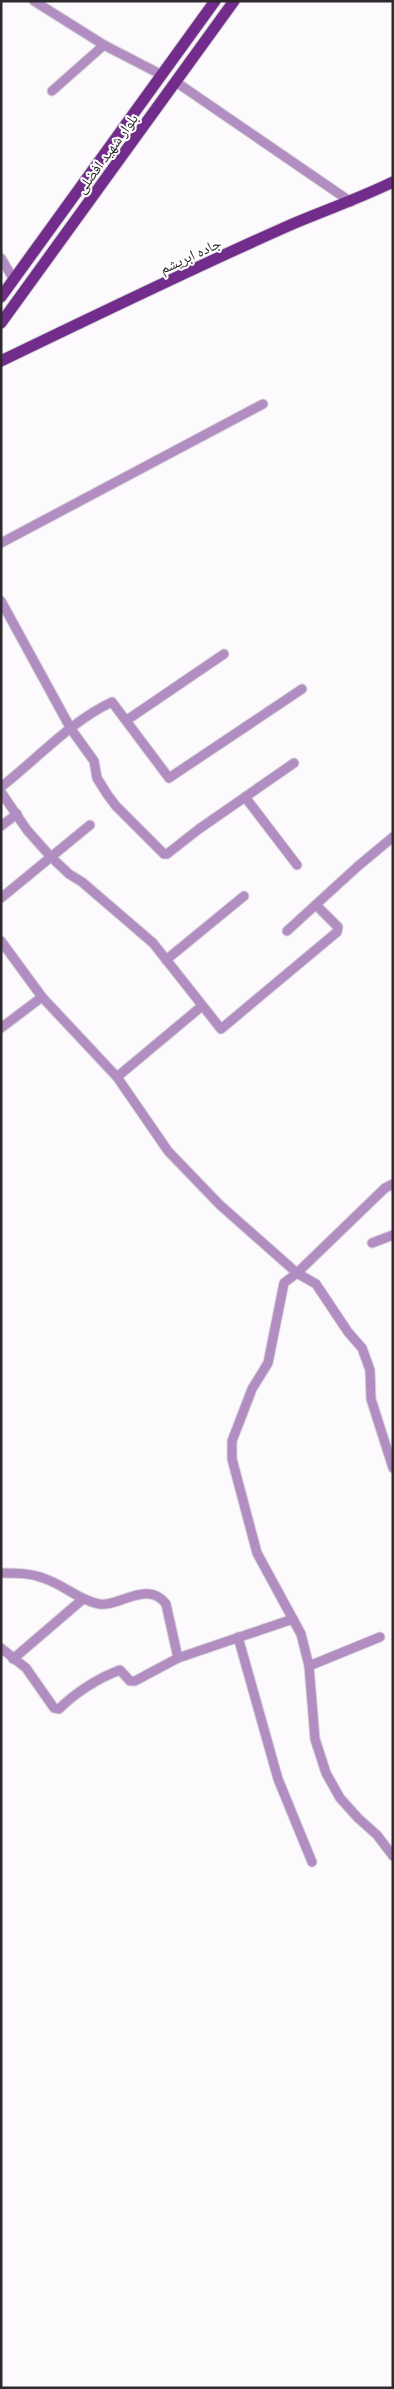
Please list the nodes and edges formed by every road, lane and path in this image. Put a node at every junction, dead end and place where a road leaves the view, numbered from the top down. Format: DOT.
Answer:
graph roads {
  1 [pos="34,1"];
  2 [pos="215,1"];
  3 [pos="234,1"];
  4 [pos="104,45"];
  5 [pos="162,75"];
  6 [pos="176,82"];
  7 [pos="52,91"];
  8 [pos="124,128"];
  9 [pos="134,140"];
  10 [pos="393,182"];
  11 [pos="351,202"];
  12 [pos="1,258"];
  13 [pos="14,280"];
  14 [pos="1,297"];
  15 [pos="1,323"];
  16 [pos="1,361"];
  17 [pos="263,404"];
  18 [pos="1,543"];
  19 [pos="1,601"];
  20 [pos="224,654"];
  21 [pos="302,689"];
  22 [pos="127,720"];
  23 [pos="71,729"];
  24 [pos="294,763"];
  25 [pos="1,787"];
  26 [pos="1,792"];
  27 [pos="245,797"];
  28 [pos="16,814"];
  29 [pos="1,826"];
  30 [pos="90,826"];
  31 [pos="393,837"];
  32 [pos="51,857"];
  33 [pos="297,865"];
  34 [pos="244,896"];
  35 [pos="1,898"];
  36 [pos="316,905"];
  37 [pos="287,931"];
  38 [pos="2,945"];
  39 [pos="166,960"];
  40 [pos="42,996"];
  41 [pos="202,1006"];
  42 [pos="1,1028"];
  43 [pos="117,1077"];
  44 [pos="393,1184"];
  45 [pos="393,1235"];
  46 [pos="372,1243"];
  47 [pos="297,1273"];
  48 [pos="393,1468"];
  49 [pos="1,1573"];
  50 [pos="83,1599"];
  51 [pos="293,1619"];
  52 [pos="238,1637"];
  53 [pos="380,1637"];
  54 [pos="1,1648"];
  55 [pos="178,1658"];
  56 [pos="13,1659"];
  57 [pos="309,1666"];
  58 [pos="393,1856"];
  59 [pos="312,1862"];
  1 -- 4 [label="street"];
  2 -- 5 [label="main road, بلوار شهید افضلی"];
  3 -- 6 [label="main road, بلوار شهید افضلی"];
  4 -- 5 [label="street"];
  4 -- 7 [label="street"];
  5 -- 8 [label="main road, بلوار شهید افضلی"];
  6 -- 9 [label="main road, بلوار شهید افضلی"];
  6 -- 11 [label="street"];
  8 -- 9 [label="main road"];
  8 -- 13 [label="main road, بلوار شهید افضلی"];
  9 -- 15 [label="main road, بلوار شهید افضلی"];
  10 -- 11 [label="main road, جاده ابریشم"];
  11 -- 16 [label="main road, جاده ابریشم"];
  12 -- 13 [label="street"];
  13 -- 14 [label="main road, بلوار شهید افضلی"];
  17 -- 18 [label="street"];
  19 -- 23 [label="street"];
  20 -- 22 [label="street"];
  21 -- 22 [label="street"];
  22 -- 23 [label="street"];
  23 -- 25 [label="street"];
  23 -- 27 [label="street"];
  24 -- 27 [label="street"];
  26 -- 28 [label="street"];
  27 -- 33 [label="street"];
  28 -- 29 [label="street"];
  28 -- 32 [label="street"];
  30 -- 32 [label="street"];
  31 -- 36 [label="street"];
  32 -- 35 [label="street"];
  32 -- 39 [label="street"];
  34 -- 39 [label="street"];
  36 -- 37 [label="street"];
  36 -- 41 [label="street"];
  38 -- 40 [label="street"];
  39 -- 41 [label="street"];
  40 -- 42 [label="street"];
  40 -- 43 [label="street"];
  41 -- 43 [label="street"];
  43 -- 47 [label="street"];
  44 -- 47 [label="street"];
  45 -- 46 [label="street"];
  47 -- 48 [label="street"];
  47 -- 51 [label="street"];
  49 -- 50 [label="street"];
  50 -- 55 [label="street"];
  50 -- 56 [label="street"];
  51 -- 52 [label="street"];
  51 -- 57 [label="street"];
  52 -- 55 [label="street"];
  52 -- 59 [label="street"];
  53 -- 57 [label="street"];
  54 -- 56 [label="street"];
  55 -- 56 [label="street"];
  57 -- 58 [label="street"];
}
